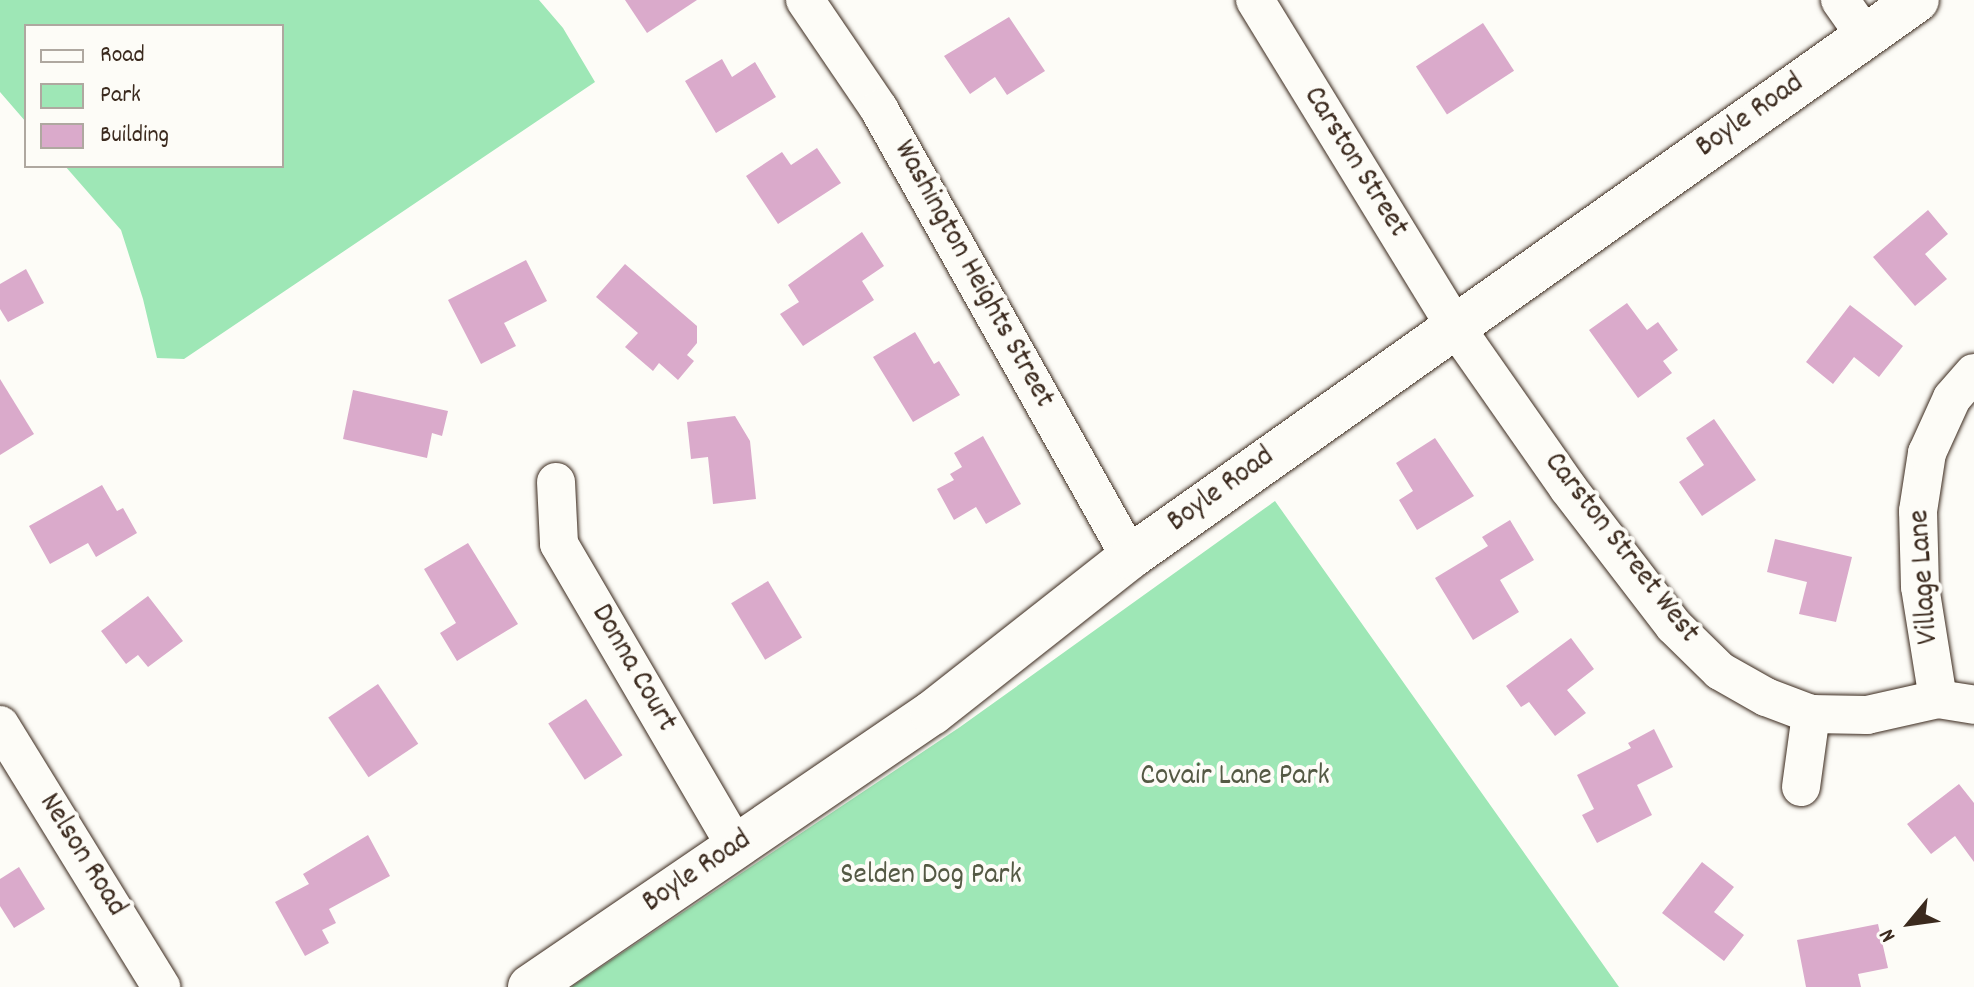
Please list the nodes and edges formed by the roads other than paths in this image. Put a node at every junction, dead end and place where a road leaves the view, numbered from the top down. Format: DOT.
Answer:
graph roads {
  1 [pos="805,0"];
  2 [pos="1255,0"];
  3 [pos="1840,0"];
  4 [pos="1917,0"];
  5 [pos="1866,37"];
  6 [pos="1454,325"];
  7 [pos="1974,373"];
  8 [pos="556,482"];
  9 [pos="1130,557"];
  10 [pos="1956,702"];
  11 [pos="1811,714"];
  12 [pos="0,725"];
  13 [pos="1801,787"];
  14 [pos="736,847"];
  15 [pos="161,987"];
  16 [pos="530,987"];
  1 -- 9 [label="street, Washington Heights Street"];
  2 -- 6 [label="street, Carston Street"];
  3 -- 5 [label="street"];
  4 -- 5 [label="street, Boyle Road"];
  5 -- 6 [label="street, Boyle Road"];
  6 -- 9 [label="street, Boyle Road"];
  6 -- 11 [label="street, Carston Street West"];
  7 -- 10 [label="street, Village Lane"];
  8 -- 14 [label="street, Donna Court"];
  9 -- 14 [label="street, Boyle Road"];
  10 -- 11 [label="street, Carston Street West"];
  11 -- 13 [label="street"];
  12 -- 15 [label="street, Nelson Road"];
  14 -- 16 [label="street, Boyle Road"];
}
